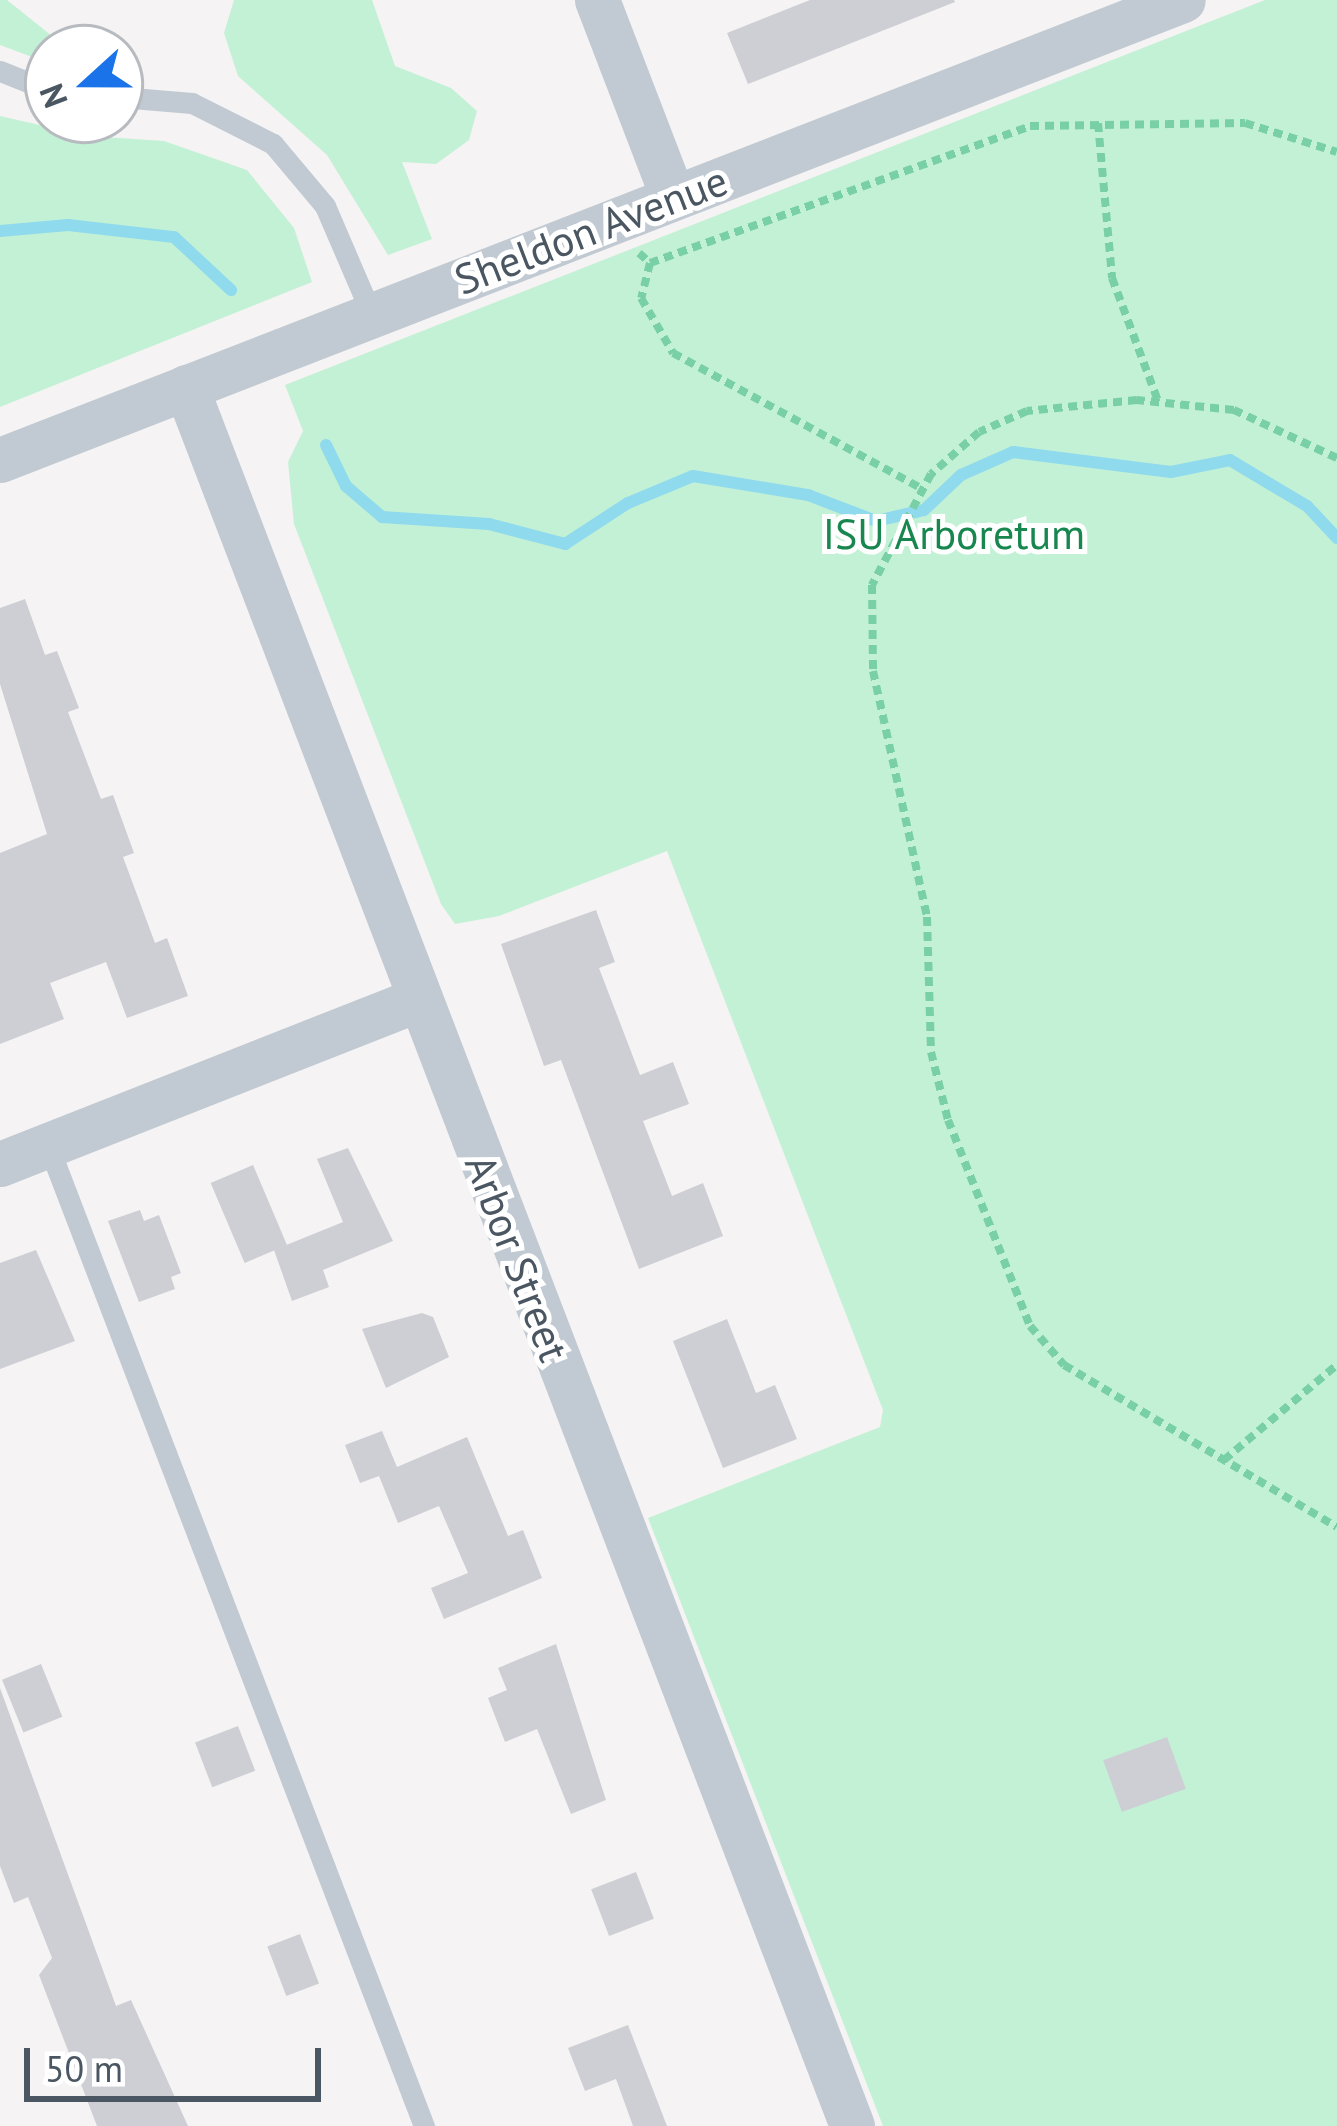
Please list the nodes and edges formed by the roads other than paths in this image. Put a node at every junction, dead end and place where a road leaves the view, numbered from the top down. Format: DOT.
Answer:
graph roads {
  1 [pos="597,0"];
  2 [pos="1183,0"];
  3 [pos="144,100"];
  4 [pos="674,198"];
  5 [pos="372,315"];
  6 [pos="186,387"];
  7 [pos="0,460"];
  8 [pos="419,999"];
  9 [pos="47,1145"];
  10 [pos="0,1165"];
  11 [pos="424,2126"];
  12 [pos="852,2126"];
  1 -- 4 [label="street"];
  2 -- 4 [label="street, Sheldon Avenue"];
  3 -- 5 [label="lane"];
  4 -- 5 [label="street, Sheldon Avenue"];
  5 -- 6 [label="street, Sheldon Avenue"];
  6 -- 7 [label="street, Sheldon Avenue"];
  6 -- 8 [label="street, Arbor Street"];
  8 -- 9 [label="street"];
  8 -- 12 [label="street, Arbor Street"];
  9 -- 10 [label="street"];
  9 -- 11 [label="lane"];
}
